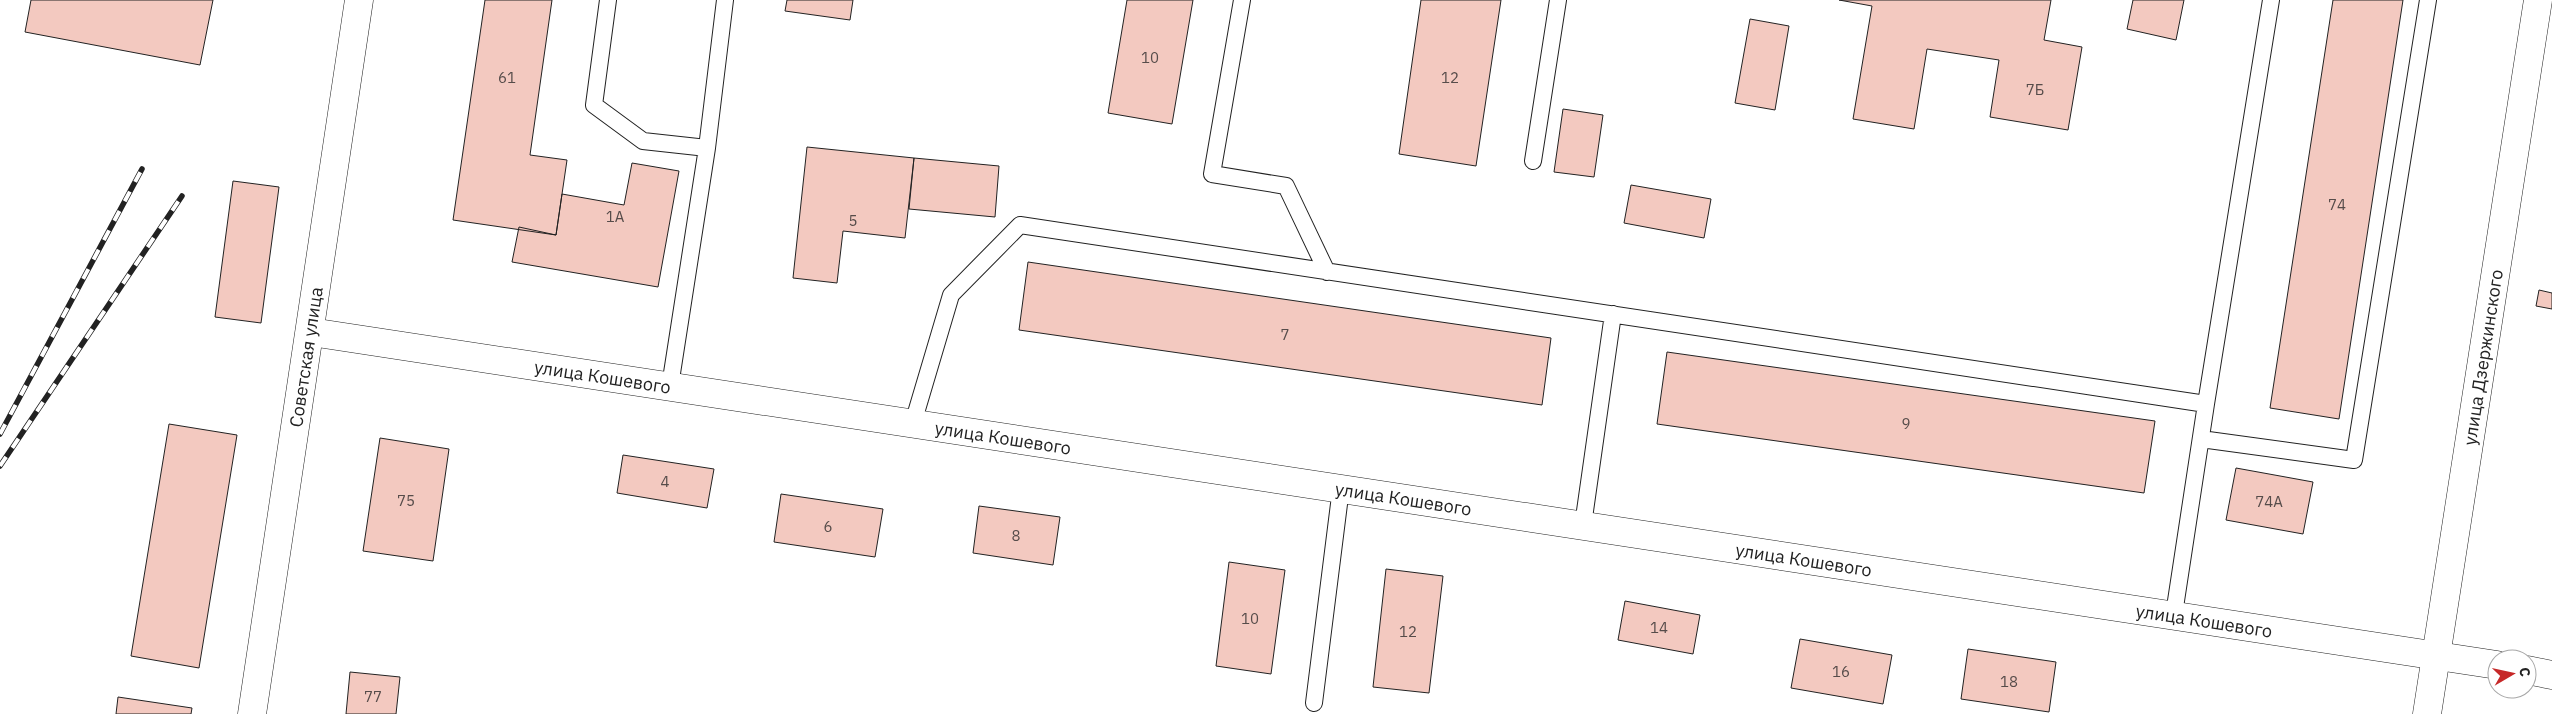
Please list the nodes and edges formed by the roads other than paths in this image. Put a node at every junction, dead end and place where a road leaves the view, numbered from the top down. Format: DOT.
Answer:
graph roads {
  1 [pos="359,0"];
  2 [pos="608,0"];
  3 [pos="725,0"];
  4 [pos="1242,0"];
  5 [pos="1558,0"];
  6 [pos="2271,0"];
  7 [pos="2428,0"];
  8 [pos="2538,0"];
  9 [pos="707,148"];
  10 [pos="1533,161"];
  11 [pos="1327,272"];
  12 [pos="1613,314"];
  13 [pos="311,332"];
  14 [pos="670,386"];
  15 [pos="2206,404"];
  16 [pos="913,423"];
  17 [pos="2201,439"];
  18 [pos="1341,488"];
  19 [pos="1583,525"];
  20 [pos="2174,614"];
  21 [pos="2438,654"];
  22 [pos="2487,663"];
  23 [pos="2537,672"];
  24 [pos="2552,675"];
  25 [pos="1314,703"];
  26 [pos="252,714"];
  27 [pos="2427,714"];
  1 -- 13 [label="street, Советская улица"];
  2 -- 9 [label="lane"];
  3 -- 9 [label="lane"];
  4 -- 11 [label="lane"];
  5 -- 10 [label="lane"];
  6 -- 15 [label="lane"];
  7 -- 17 [label="lane"];
  8 -- 21 [label="street, улица Дзержинского"];
  9 -- 14 [label="lane"];
  11 -- 12 [label="lane"];
  11 -- 16 [label="lane"];
  12 -- 15 [label="lane"];
  12 -- 19 [label="lane"];
  13 -- 14 [label="street, улица Кошевого"];
  13 -- 26 [label="street, Советская улица"];
  14 -- 16 [label="street, улица Кошевого"];
  15 -- 17 [label="lane"];
  16 -- 18 [label="street, улица Кошевого"];
  17 -- 20 [label="lane"];
  18 -- 19 [label="street, улица Кошевого"];
  18 -- 25 [label="lane"];
  19 -- 20 [label="street, улица Кошевого"];
  20 -- 21 [label="street, улица Кошевого"];
  21 -- 22 [label="street, улица Кошевого"];
  21 -- 27 [label="street, улица Дзержинского"];
  23 -- 24 [label="street"];
}
